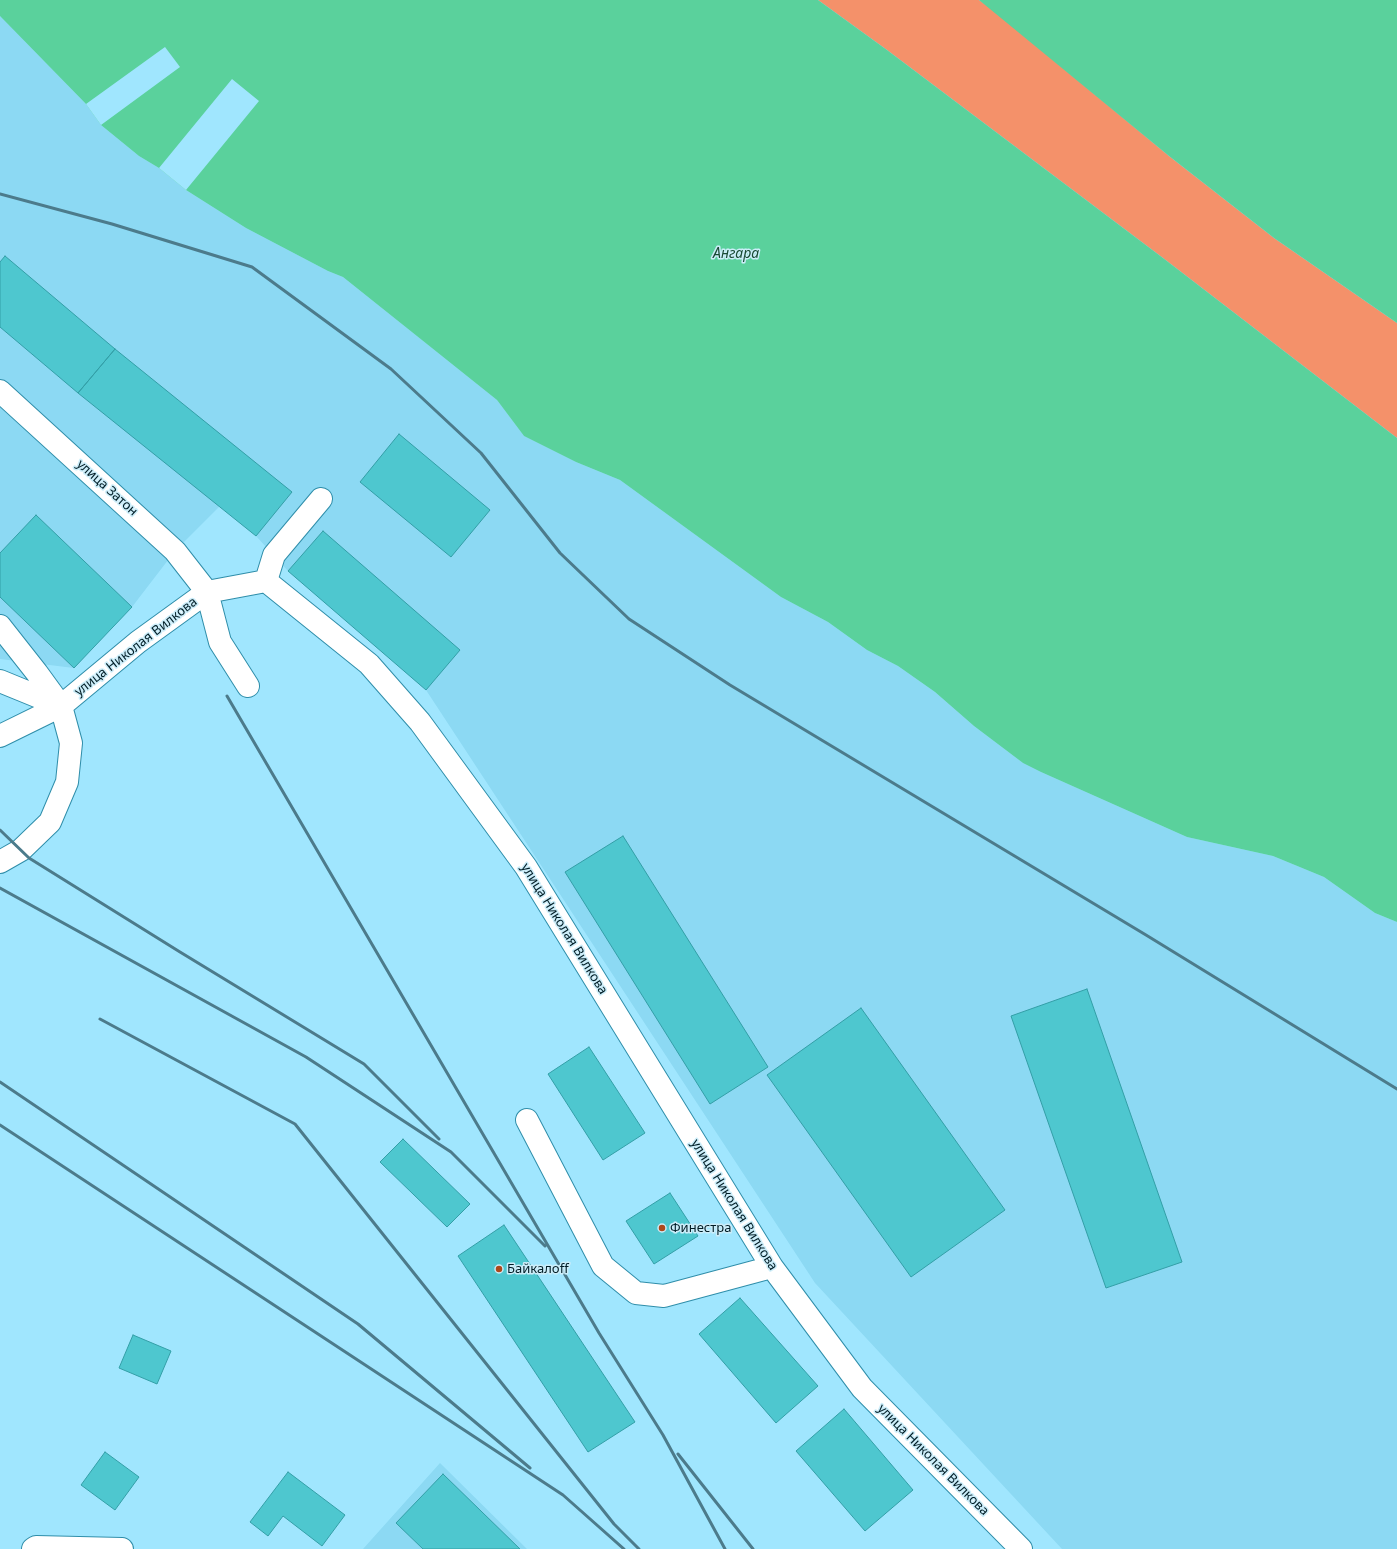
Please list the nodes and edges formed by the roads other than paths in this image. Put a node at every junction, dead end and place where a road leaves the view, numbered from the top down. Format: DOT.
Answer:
graph roads {
  1 [pos="0,391"];
  2 [pos="321,499"];
  3 [pos="266,581"];
  4 [pos="207,592"];
  5 [pos="0,626"];
  6 [pos="0,681"];
  7 [pos="248,686"];
  8 [pos="60,706"];
  9 [pos="0,736"];
  10 [pos="0,862"];
  11 [pos="527,1120"];
  12 [pos="772,1267"];
  13 [pos="33,1549"];
  14 [pos="122,1549"];
  15 [pos="1020,1549"];
  1 -- 4 [label="street, улица Затон"];
  2 -- 3 [label="street"];
  3 -- 4 [label="street, улица Николая Вилкова"];
  3 -- 12 [label="street, улица Николая Вилкова"];
  4 -- 7 [label="street"];
  4 -- 8 [label="street, улица Николая Вилкова"];
  5 -- 8 [label="street"];
  6 -- 8 [label="street"];
  8 -- 9 [label="street, улица Николая Вилкова"];
  8 -- 10 [label="street"];
  11 -- 12 [label="street"];
  12 -- 15 [label="street, улица Николая Вилкова"];
  13 -- 14 [label="street"];
}
